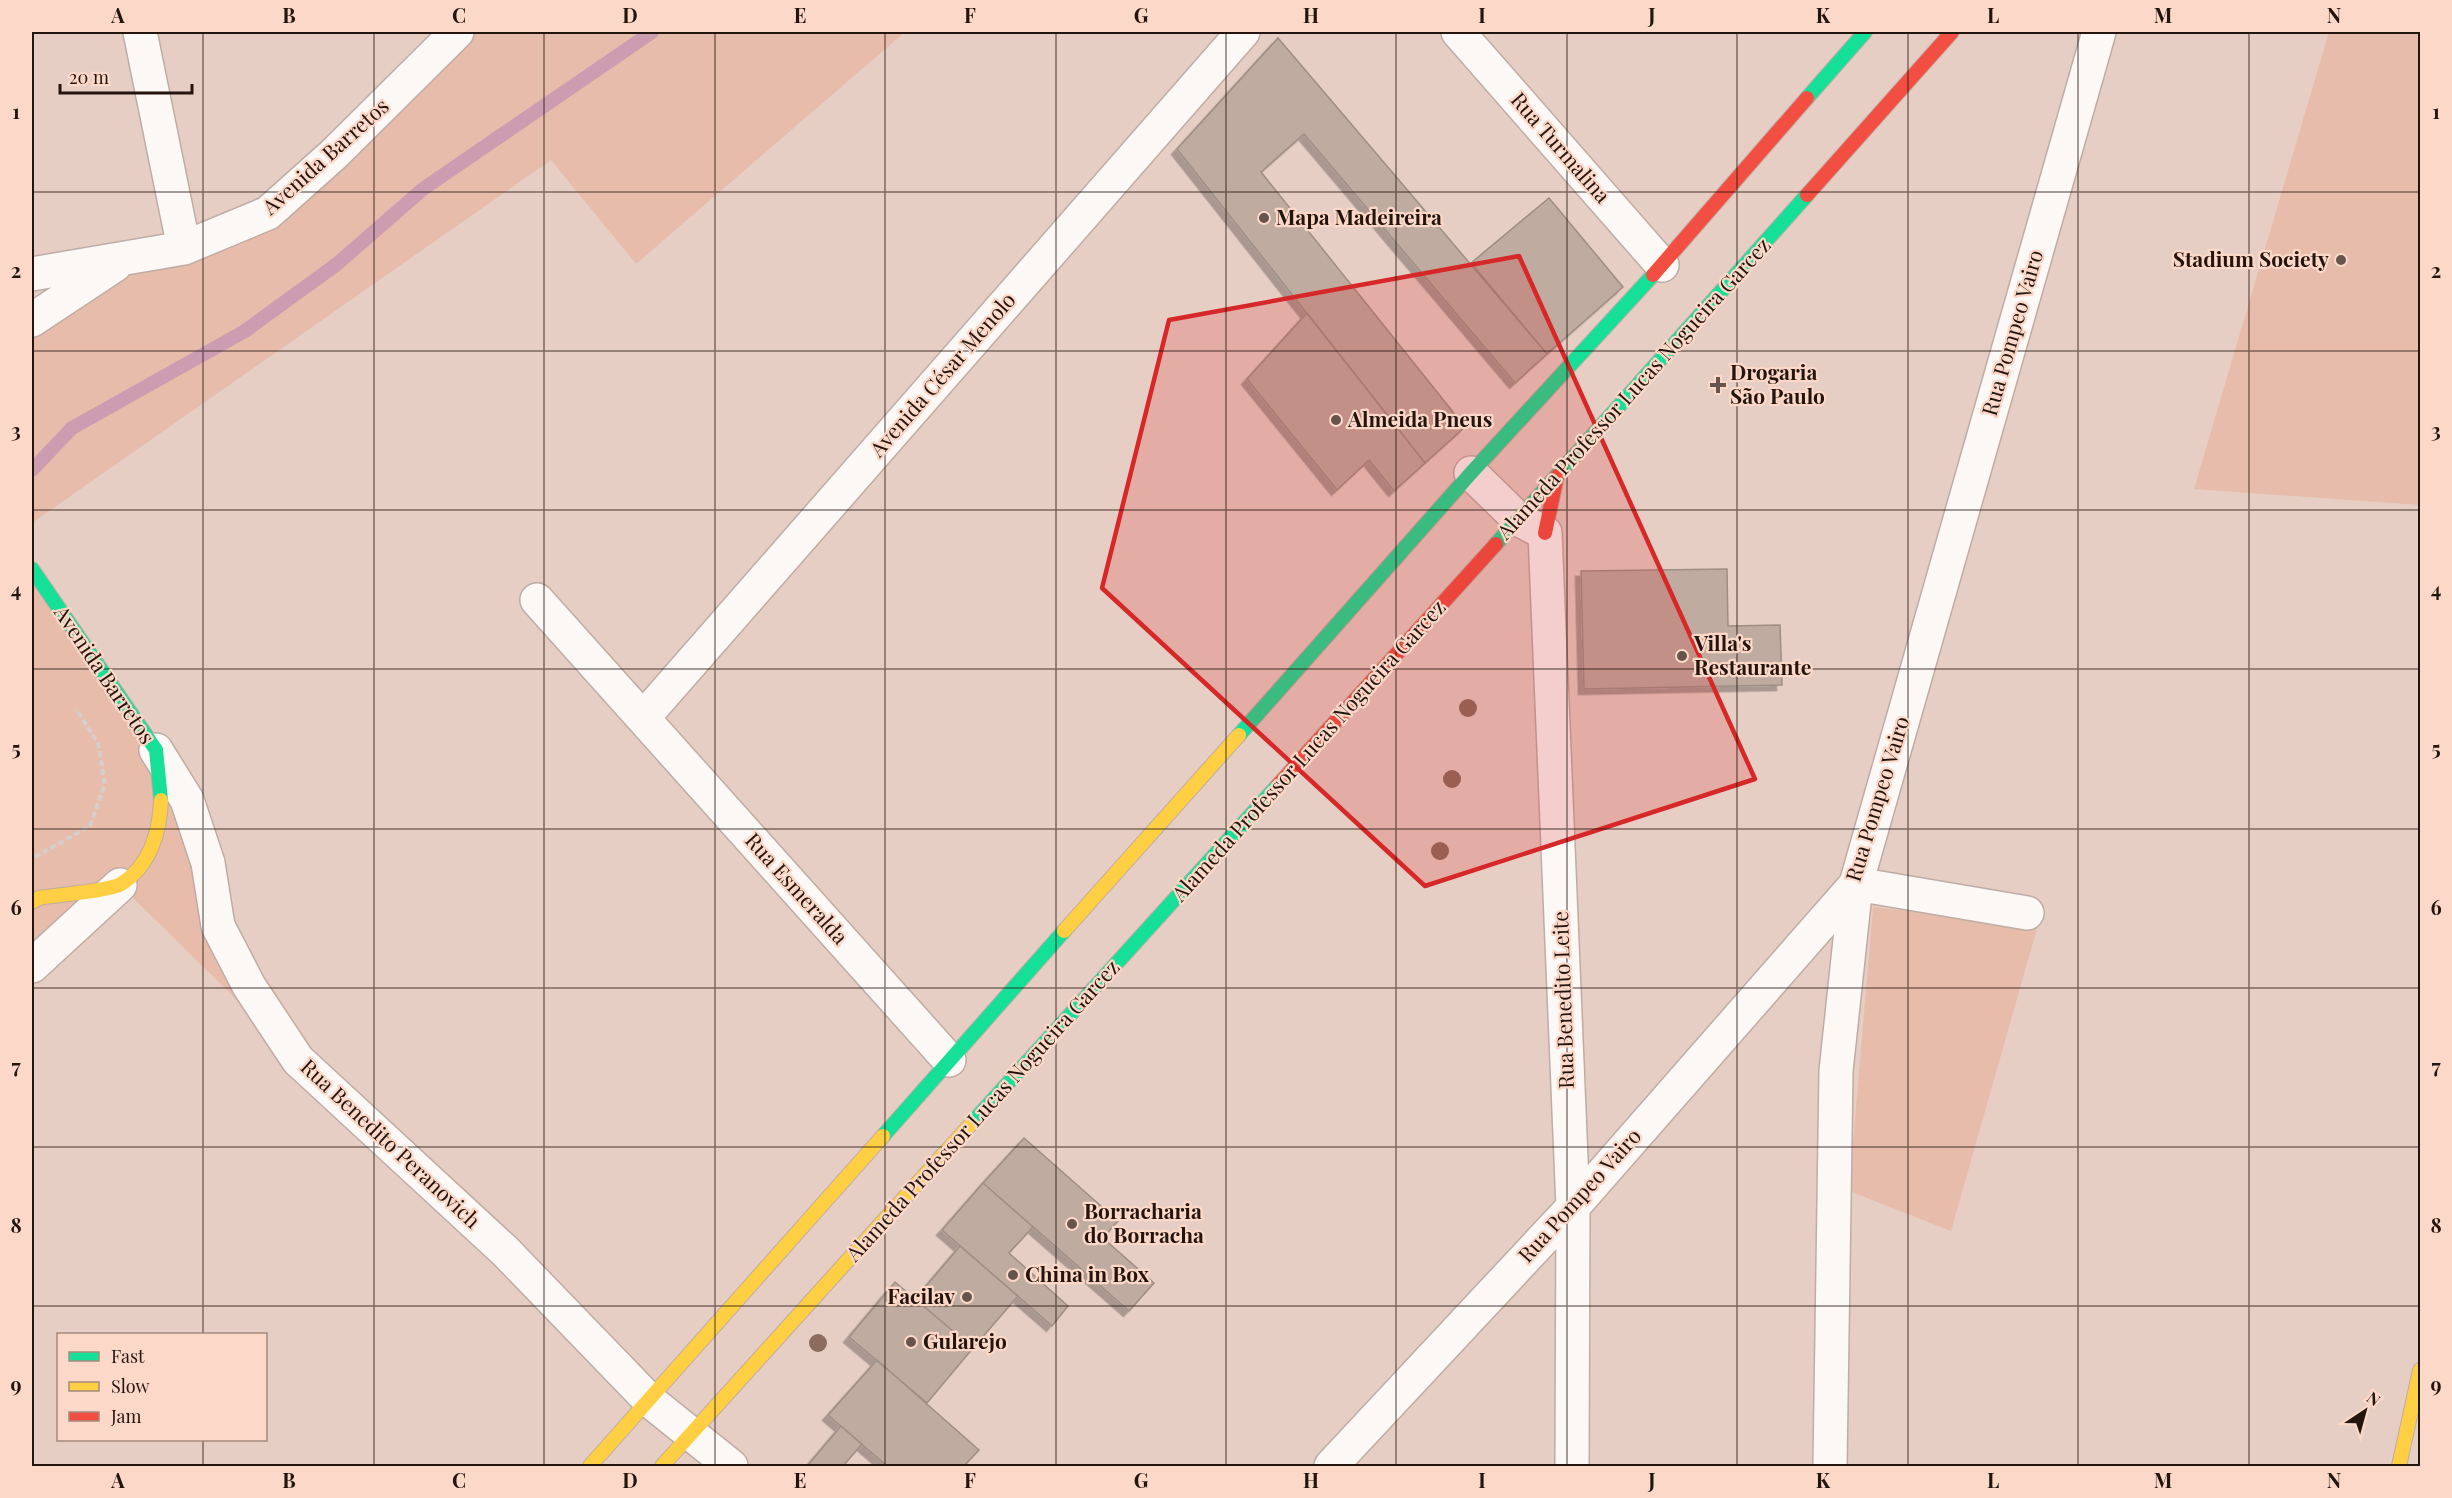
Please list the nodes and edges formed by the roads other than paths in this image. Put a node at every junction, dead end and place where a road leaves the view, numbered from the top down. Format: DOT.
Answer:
graph roads {
  1 [pos="140,32"];
  2 [pos="457,32"];
  3 [pos="1243,32"];
  4 [pos="1458,32"];
  5 [pos="1865,32"];
  6 [pos="1952,32"];
  7 [pos="2099,32"];
  8 [pos="184,248"];
  9 [pos="126,258"];
  10 [pos="1662,265"];
  11 [pos="32,274"];
  12 [pos="32,320"];
  13 [pos="1471,473"];
  14 [pos="1558,475"];
  15 [pos="1531,526"];
  16 [pos="32,569"];
  17 [pos="537,600"];
  18 [pos="644,718"];
  19 [pos="156,750"];
  20 [pos="1856,884"];
  21 [pos="120,885"];
  22 [pos="32,902"];
  23 [pos="2027,914"];
  24 [pos="32,966"];
  25 [pos="949,1060"];
  26 [pos="1573,1207"];
  27 [pos="2421,1370"];
  28 [pos="650,1401"];
  29 [pos="692,1432"];
  30 [pos="590,1467"];
  31 [pos="662,1467"];
  32 [pos="731,1467"];
  33 [pos="1331,1467"];
  34 [pos="1572,1467"];
  35 [pos="1830,1467"];
  36 [pos="2399,1467"];
  1 -- 8 [label="street"];
  2 -- 8 [label="street, Avenida Barretos"];
  3 -- 18 [label="street, Avenida César Menolo"];
  4 -- 10 [label="street, Rua Turmalina"];
  5 -- 10 [label="main road"];
  6 -- 14 [label="main road, Alameda Professor Lucas Nogueira Garcez"];
  7 -- 20 [label="street, Rua Pompeo Vairo"];
  8 -- 9 [label="street, Avenida Barretos"];
  9 -- 11 [label="street, Avenida Barretos"];
  9 -- 12 [label="street"];
  10 -- 13 [label="main road"];
  13 -- 15 [label="street"];
  13 -- 25 [label="main road"];
  14 -- 15 [label="main road, Alameda Professor Lucas Nogueira Garcez"];
  14 -- 15 [label="main road"];
  15 -- 26 [label="street, Rua Benedito Leite"];
  15 -- 29 [label="main road, Alameda Professor Lucas Nogueira Garcez"];
  16 -- 19 [label="main road, Avenida Barretos"];
  17 -- 18 [label="street, Rua Esmeralda"];
  18 -- 25 [label="street, Rua Esmeralda"];
  19 -- 21 [label="main road"];
  19 -- 28 [label="street, Rua Benedito Peranovich"];
  20 -- 23 [label="street"];
  20 -- 26 [label="street, Rua Pompeo Vairo"];
  20 -- 35 [label="street"];
  21 -- 22 [label="main road"];
  21 -- 24 [label="street"];
  25 -- 28 [label="main road"];
  26 -- 33 [label="street, Rua Pompeo Vairo"];
  26 -- 34 [label="street, Rua Benedito Leite"];
  27 -- 36 [label="main road"];
  28 -- 29 [label="street, Rua Benedito Peranovich"];
  28 -- 30 [label="main road"];
  29 -- 31 [label="main road, Alameda Professor Lucas Nogueira Garcez"];
  29 -- 32 [label="street, Rua Benedito Peranovich"];
}
